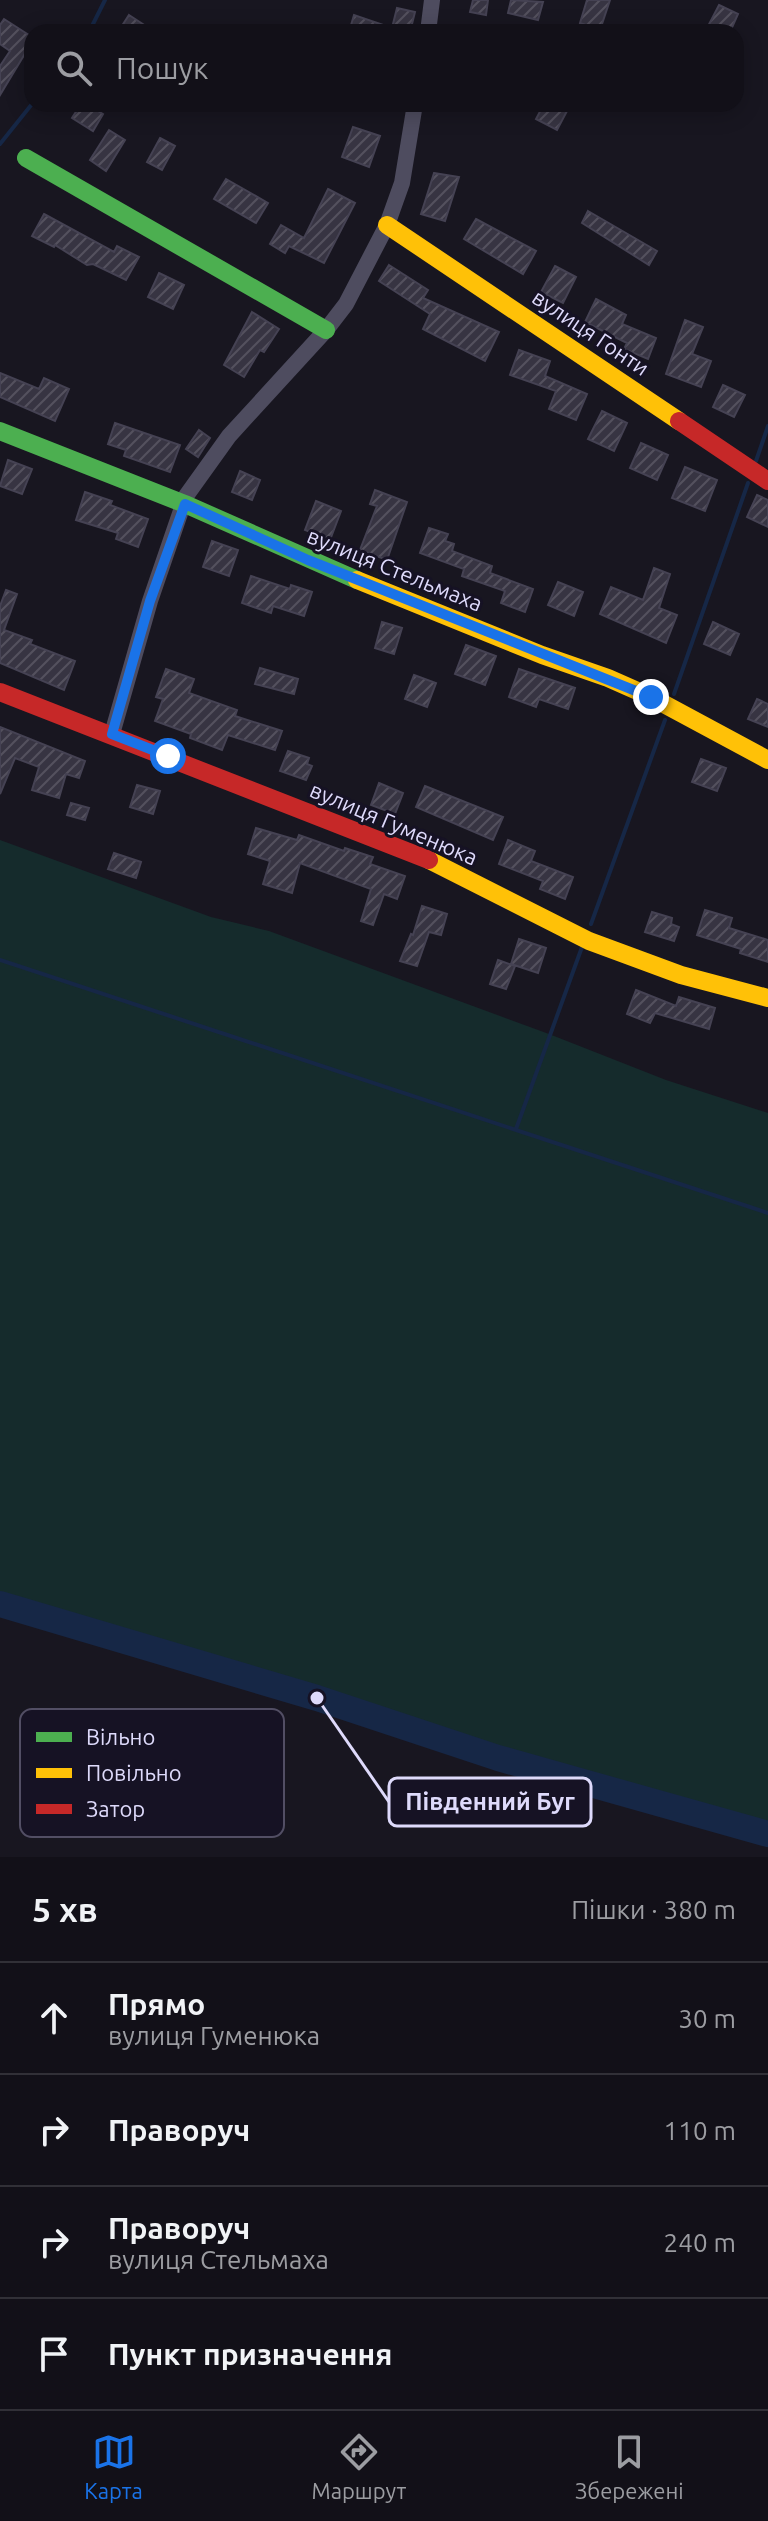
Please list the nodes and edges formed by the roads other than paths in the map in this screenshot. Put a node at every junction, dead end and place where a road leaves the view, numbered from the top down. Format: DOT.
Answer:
graph roads {
  1 [pos="432,0"];
  2 [pos="429,24"];
  3 [pos="414,112"];
  4 [pos="26,158"];
  5 [pos="387,225"];
  6 [pos="326,330"];
  7 [pos="0,431"];
  8 [pos="768,481"];
  9 [pos="185,504"];
  10 [pos="0,692"];
  11 [pos="112,734"];
  12 [pos="768,760"];
  13 [pos="768,998"];
  1 -- 2 [label="street"];
  3 -- 5 [label="street"];
  4 -- 6 [label="street"];
  5 -- 6 [label="street"];
  5 -- 8 [label="street, вулиця Гонти"];
  6 -- 9 [label="street"];
  7 -- 9 [label="street, вулиця Стельмаха"];
  9 -- 11 [label="street"];
  9 -- 12 [label="street, вулиця Стельмаха"];
  10 -- 11 [label="street, вулиця Гуменюка"];
  11 -- 13 [label="street, вулиця Гуменюка"];
}
